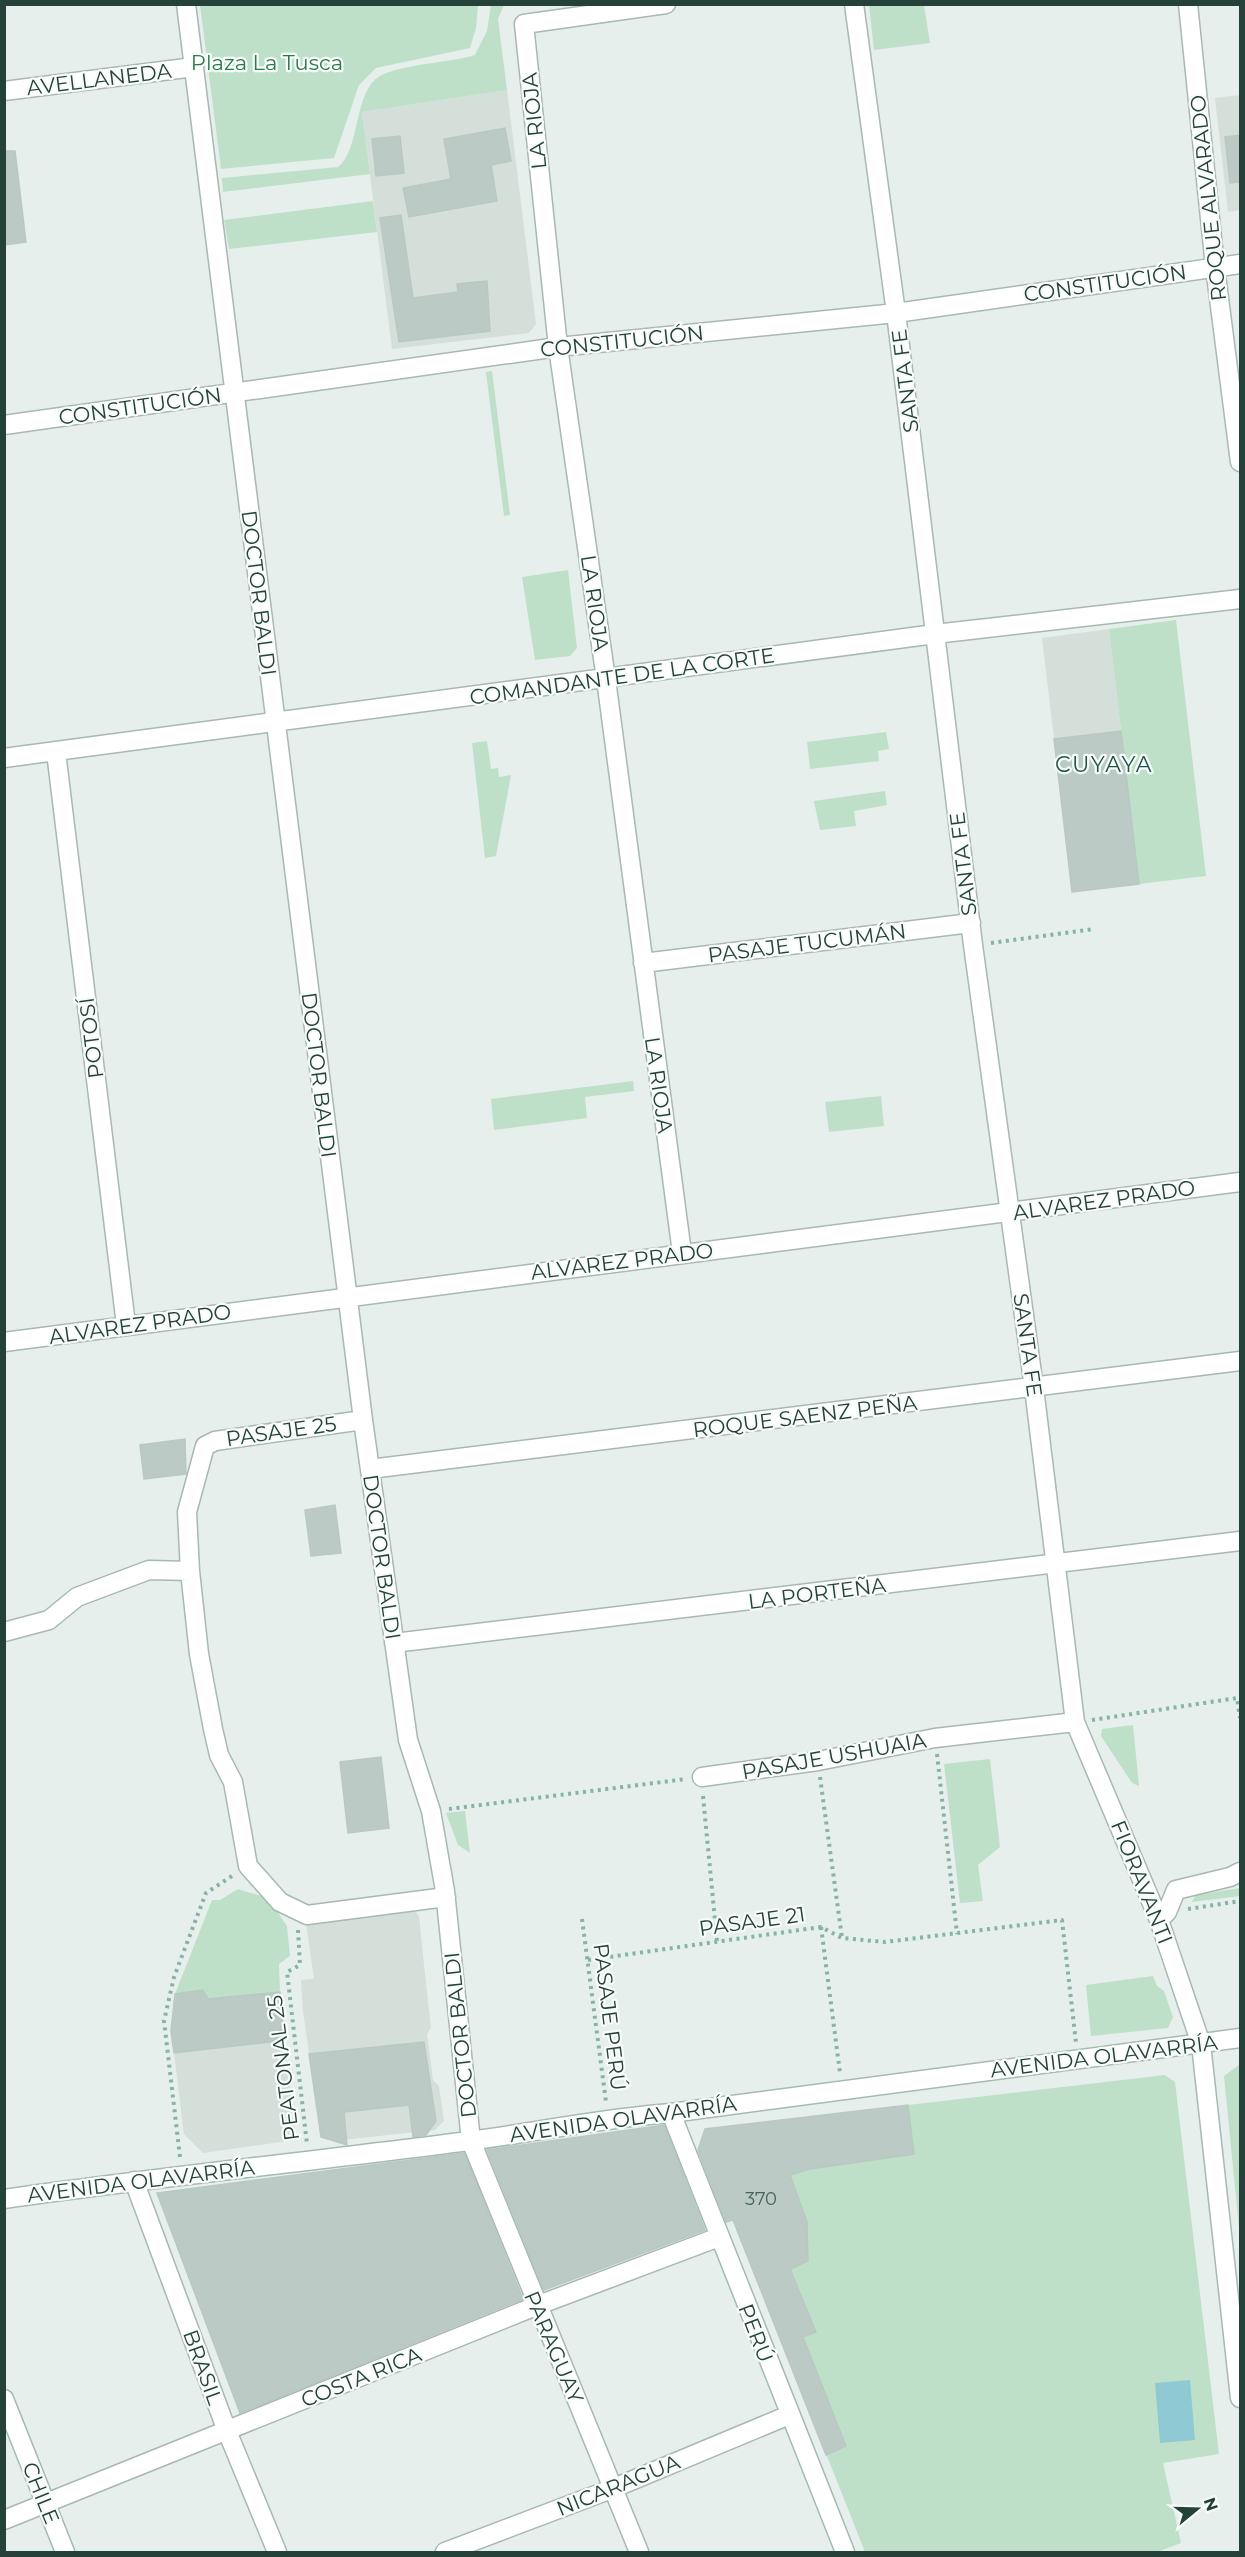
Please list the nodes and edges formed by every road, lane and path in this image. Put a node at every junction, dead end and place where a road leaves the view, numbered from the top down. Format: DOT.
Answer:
graph roads {
  1 [pos="186,4"];
  2 [pos="666,4"];
  3 [pos="854,4"];
  4 [pos="1188,4"];
  5 [pos="194,67"];
  6 [pos="4,91"];
  7 [pos="1240,264"];
  8 [pos="1215,267"];
  9 [pos="896,313"];
  10 [pos="558,347"];
  11 [pos="234,393"];
  12 [pos="4,425"];
  13 [pos="1240,462"];
  14 [pos="1240,599"];
  15 [pos="935,634"];
  16 [pos="606,679"];
  17 [pos="275,721"];
  18 [pos="56,752"];
  19 [pos="4,758"];
  20 [pos="971,923"];
  21 [pos="1094,929"];
  22 [pos="973,945"];
  23 [pos="643,963"];
  24 [pos="1240,1182"];
  25 [pos="1009,1213"];
  26 [pos="682,1253"];
  27 [pos="347,1297"];
  28 [pos="126,1325"];
  29 [pos="4,1342"];
  30 [pos="1240,1361"];
  31 [pos="1034,1388"];
  32 [pos="363,1420"];
  33 [pos="370,1469"];
  34 [pos="1240,1541"];
  35 [pos="1056,1565"];
  36 [pos="190,1571"];
  37 [pos="4,1632"];
  38 [pos="394,1643"];
  39 [pos="1240,1718"];
  40 [pos="1075,1722"];
  41 [pos="935,1738"];
  42 [pos="818,1761"];
  43 [pos="702,1777"];
  44 [pos="431,1811"];
  45 [pos="248,1866"];
  46 [pos="1240,1872"];
  47 [pos="446,1897"];
  48 [pos="1240,1901"];
  49 [pos="296,1910"];
  50 [pos="1163,1916"];
  51 [pos="582,1919"];
  52 [pos="821,1927"];
  53 [pos="957,1934"];
  54 [pos="842,1938"];
  55 [pos="717,1941"];
  56 [pos="588,1960"];
  57 [pos="1240,2038"];
  58 [pos="1201,2044"];
  59 [pos="1078,2058"];
  60 [pos="842,2089"];
  61 [pos="671,2113"];
  62 [pos="608,2118"];
  63 [pos="471,2141"];
  64 [pos="309,2160"];
  65 [pos="183,2176"];
  66 [pos="134,2181"];
  67 [pos="4,2199"];
  68 [pos="719,2237"];
  69 [pos="536,2306"];
  70 [pos="1240,2398"];
  71 [pos="4,2399"];
  72 [pos="789,2415"];
  73 [pos="227,2431"];
  74 [pos="614,2488"];
  75 [pos="45,2502"];
  76 [pos="4,2520"];
  77 [pos="65,2553"];
  78 [pos="277,2553"];
  79 [pos="445,2553"];
  80 [pos="639,2553"];
  81 [pos="844,2553"];
  1 -- 5 [label="street, DOCTOR BALDI"];
  2 -- 10 [label="street, LA RIOJA"];
  3 -- 9 [label="street, SANTA FE"];
  4 -- 8 [label="street, ROQUE ALVARADO"];
  5 -- 6 [label="street, AVELLANEDA"];
  5 -- 11 [label="street, DOCTOR BALDI"];
  7 -- 8 [label="street, CONSTITUCIÓN"];
  8 -- 9 [label="street, CONSTITUCIÓN"];
  8 -- 13 [label="street, ROQUE ALVARADO"];
  9 -- 10 [label="street, CONSTITUCIÓN"];
  9 -- 15 [label="street, SANTA FE"];
  10 -- 11 [label="street, CONSTITUCIÓN"];
  10 -- 16 [label="street, LA RIOJA"];
  11 -- 12 [label="street, CONSTITUCIÓN"];
  11 -- 17 [label="street, DOCTOR BALDI"];
  14 -- 15 [label="street, COMANDANTE DE LA CORTE"];
  15 -- 16 [label="street, COMANDANTE DE LA CORTE"];
  15 -- 20 [label="street, SANTA FE"];
  16 -- 17 [label="street, COMANDANTE DE LA CORTE"];
  16 -- 23 [label="street, LA RIOJA"];
  17 -- 18 [label="street, COMANDANTE DE LA CORTE"];
  17 -- 27 [label="street, DOCTOR BALDI"];
  18 -- 19 [label="street, COMANDANTE DE LA CORTE"];
  18 -- 28 [label="street, POTOSÍ"];
  20 -- 22 [label="street, SANTA FE"];
  20 -- 23 [label="street, PASAJE TUCUMÁN"];
  21 -- 22 [label="path"];
  22 -- 25 [label="street, SANTA FE"];
  23 -- 26 [label="street, LA RIOJA"];
  24 -- 25 [label="street, ALVAREZ PRADO"];
  25 -- 26 [label="street, ALVAREZ PRADO"];
  25 -- 31 [label="street, SANTA FE"];
  26 -- 27 [label="street, ALVAREZ PRADO"];
  27 -- 28 [label="street, ALVAREZ PRADO"];
  27 -- 32 [label="street, DOCTOR BALDI"];
  28 -- 29 [label="street, ALVAREZ PRADO"];
  30 -- 31 [label="street, ROQUE SAENZ PEÑA"];
  31 -- 33 [label="street, ROQUE SAENZ PEÑA"];
  31 -- 35 [label="street, SANTA FE"];
  32 -- 33 [label="street, DOCTOR BALDI"];
  32 -- 36 [label="street, PASAJE 25"];
  33 -- 38 [label="street, DOCTOR BALDI"];
  34 -- 35 [label="street, LA PORTEÑA"];
  35 -- 38 [label="street, LA PORTEÑA"];
  35 -- 40 [label="street, SANTA FE"];
  36 -- 37 [label="street"];
  36 -- 45 [label="street"];
  38 -- 44 [label="street, DOCTOR BALDI"];
  39 -- 40 [label="path"];
  40 -- 41 [label="street, PASAJE USHUAIA"];
  40 -- 50 [label="street, FIORAVANTI"];
  41 -- 42 [label="street, PASAJE USHUAIA"];
  41 -- 53 [label="path"];
  42 -- 43 [label="street, PASAJE USHUAIA"];
  42 -- 54 [label="path"];
  43 -- 44 [label="path"];
  43 -- 55 [label="path"];
  44 -- 47 [label="street, DOCTOR BALDI"];
  45 -- 49 [label="street"];
  45 -- 65 [label="path"];
  46 -- 50 [label="street"];
  47 -- 49 [label="street"];
  47 -- 63 [label="street, DOCTOR BALDI"];
  48 -- 50 [label="path"];
  49 -- 64 [label="path, PEATONAL 25"];
  50 -- 58 [label="street, FIORAVANTI"];
  51 -- 56 [label="path, PASAJE PERÚ"];
  52 -- 54 [label="path, PASAJE 21"];
  52 -- 55 [label="path, PASAJE 21"];
  52 -- 60 [label="path"];
  53 -- 54 [label="path, PASAJE 21"];
  53 -- 59 [label="path, PASAJE 21"];
  55 -- 56 [label="path, PASAJE 21"];
  56 -- 62 [label="path, PASAJE PERÚ"];
  57 -- 58 [label="street, AVENIDA OLAVARRÍA"];
  58 -- 59 [label="street, AVENIDA OLAVARRÍA"];
  58 -- 70 [label="street, FIORAVANTI"];
  59 -- 60 [label="street, AVENIDA OLAVARRÍA"];
  60 -- 61 [label="street, AVENIDA OLAVARRÍA"];
  61 -- 62 [label="street, AVENIDA OLAVARRÍA"];
  61 -- 68 [label="street, PERÚ"];
  62 -- 63 [label="street, AVENIDA OLAVARRÍA"];
  63 -- 64 [label="street, AVENIDA OLAVARRÍA"];
  63 -- 69 [label="street, PARAGUAY"];
  64 -- 65 [label="street, AVENIDA OLAVARRÍA"];
  65 -- 66 [label="street, AVENIDA OLAVARRÍA"];
  66 -- 67 [label="street, AVENIDA OLAVARRÍA"];
  66 -- 73 [label="street, BRASIL"];
  68 -- 69 [label="street, COSTA RICA"];
  68 -- 72 [label="street, PERÚ"];
  69 -- 73 [label="street, COSTA RICA"];
  69 -- 74 [label="street, PARAGUAY"];
  71 -- 75 [label="street, CHILE"];
  72 -- 74 [label="street, NICARAGUA"];
  72 -- 81 [label="street, PERÚ"];
  73 -- 75 [label="street, COSTA RICA"];
  73 -- 78 [label="street, BRASIL"];
  74 -- 79 [label="street, NICARAGUA"];
  74 -- 80 [label="street, PARAGUAY"];
  75 -- 76 [label="street, COSTA RICA"];
  75 -- 77 [label="street, CHILE"];
}
